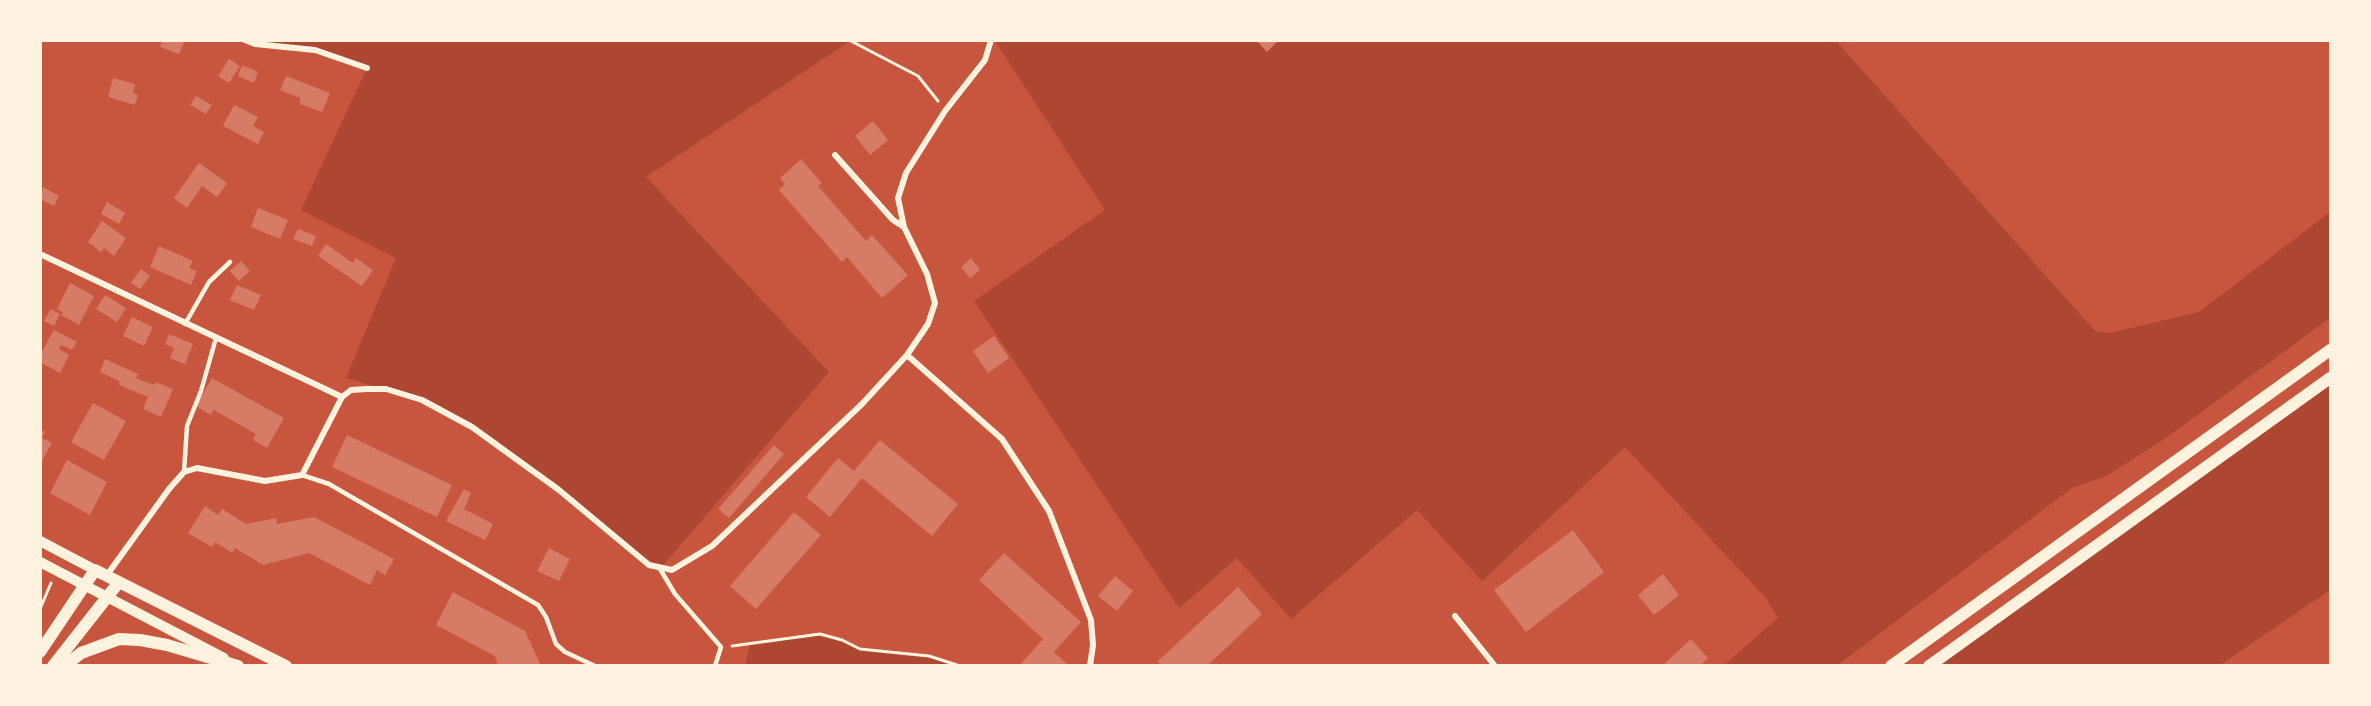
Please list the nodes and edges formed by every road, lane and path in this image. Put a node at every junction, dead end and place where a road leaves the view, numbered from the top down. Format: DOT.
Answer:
graph roads {
  1 [pos="246,40"];
  2 [pos="849,40"];
  3 [pos="991,40"];
  4 [pos="367,68"];
  5 [pos="945,111"];
  6 [pos="835,155"];
  7 [pos="904,227"];
  8 [pos="40,254"];
  9 [pos="230,262"];
  10 [pos="185,324"];
  11 [pos="216,338"];
  12 [pos="2331,350"];
  13 [pos="907,356"];
  14 [pos="2331,378"];
  15 [pos="342,397"];
  16 [pos="184,472"];
  17 [pos="302,475"];
  18 [pos="40,541"];
  19 [pos="40,562"];
  20 [pos="660,569"];
  21 [pos="101,573"];
  22 [pos="119,582"];
  23 [pos="85,586"];
  24 [pos="106,597"];
  25 [pos="1455,616"];
  26 [pos="722,647"];
  27 [pos="40,652"];
  28 [pos="235,664"];
  29 [pos="53,666"];
  30 [pos="66,666"];
  31 [pos="286,666"];
  32 [pos="595,666"];
  33 [pos="715,666"];
  34 [pos="960,666"];
  35 [pos="1090,666"];
  36 [pos="1495,666"];
  37 [pos="1891,666"];
  38 [pos="1929,666"];
  1 -- 4 [label="street"];
  2 -- 5 [label="path"];
  3 -- 5 [label="street"];
  5 -- 7 [label="street"];
  6 -- 7 [label="street"];
  7 -- 13 [label="street"];
  8 -- 10 [label="street"];
  9 -- 10 [label="lane"];
  10 -- 11 [label="street"];
  11 -- 15 [label="street"];
  11 -- 16 [label="lane"];
  12 -- 37 [label="main road"];
  13 -- 20 [label="street"];
  13 -- 35 [label="street"];
  14 -- 38 [label="main road"];
  15 -- 17 [label="street"];
  15 -- 20 [label="street"];
  16 -- 17 [label="street"];
  16 -- 21 [label="street"];
  17 -- 32 [label="lane"];
  18 -- 21 [label="street"];
  19 -- 23 [label="street"];
  20 -- 26 [label="lane"];
  21 -- 22 [label="main road"];
  21 -- 23 [label="main road"];
  22 -- 24 [label="main road"];
  22 -- 31 [label="main road"];
  23 -- 24 [label="street"];
  23 -- 27 [label="main road"];
  24 -- 28 [label="street"];
  24 -- 29 [label="main road"];
  25 -- 36 [label="street"];
  26 -- 33 [label="lane"];
  26 -- 34 [label="path"];
  28 -- 30 [label="main road"];
}
